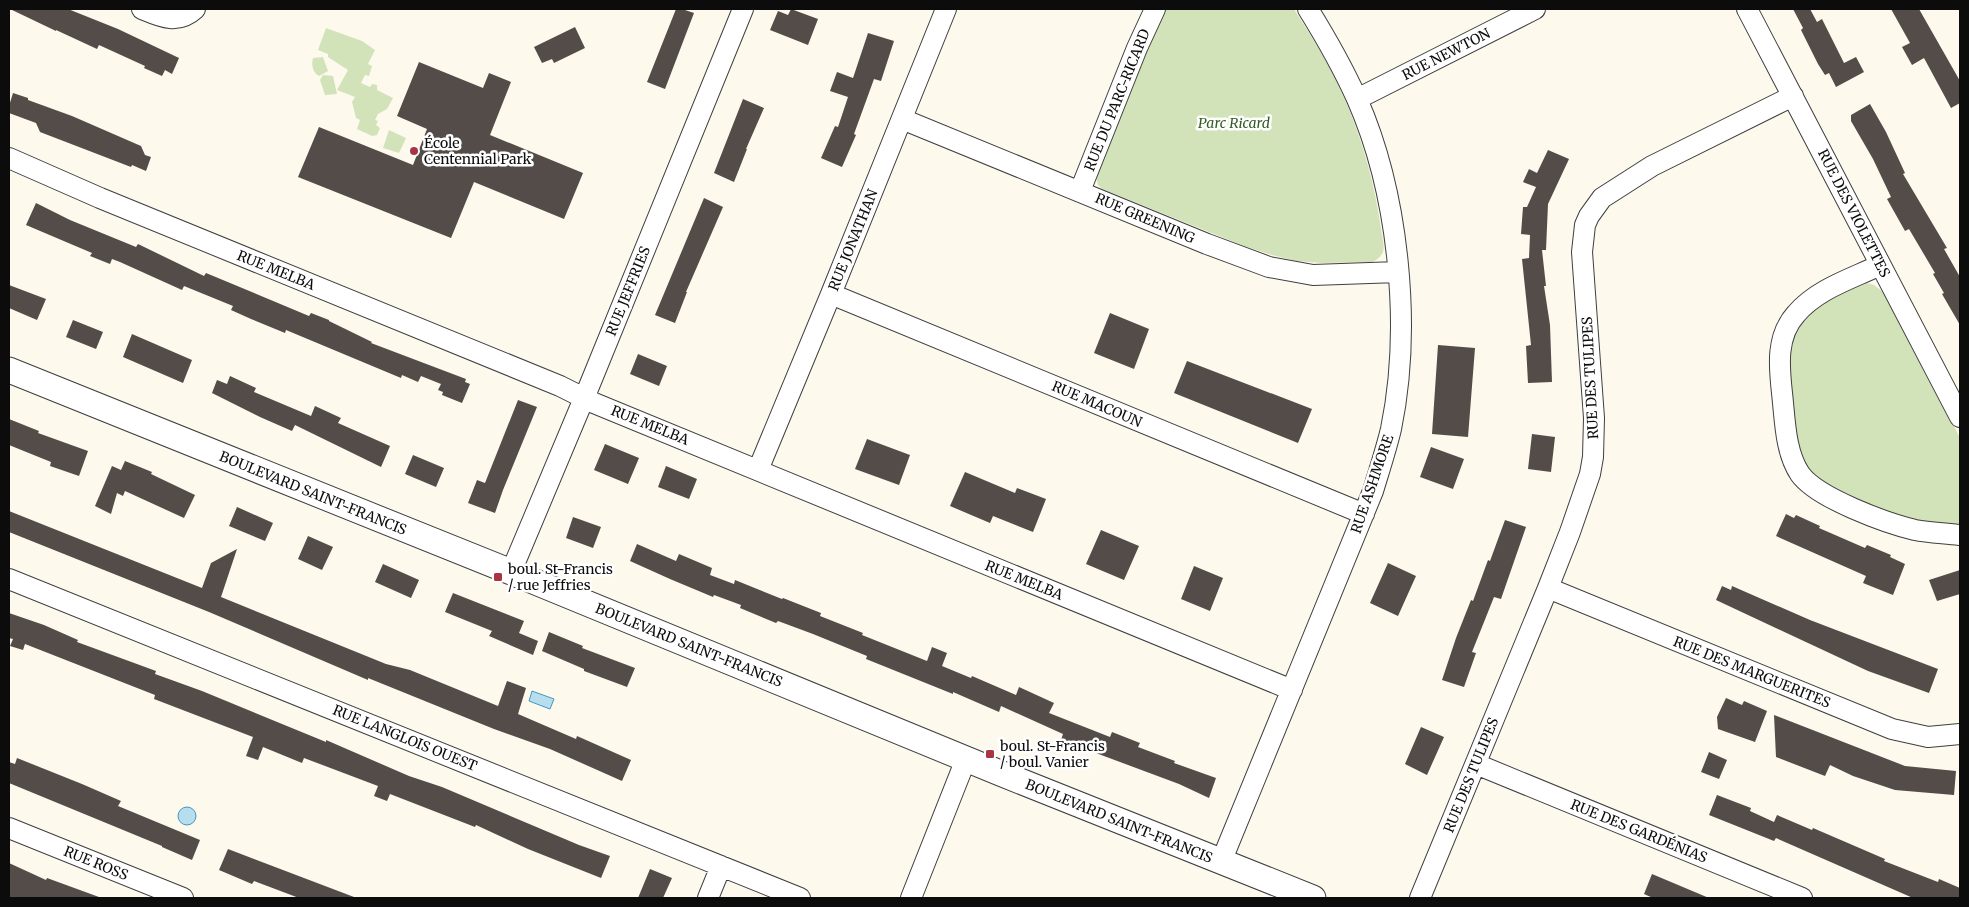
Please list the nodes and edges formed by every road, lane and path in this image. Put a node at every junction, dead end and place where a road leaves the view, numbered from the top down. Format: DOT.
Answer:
graph roads {
  1 [pos="142,9"];
  2 [pos="743,9"];
  3 [pos="946,9"];
  4 [pos="1155,9"];
  5 [pos="1308,9"];
  6 [pos="1535,9"];
  7 [pos="1747,9"];
  8 [pos="189,13"];
  9 [pos="1793,96"];
  10 [pos="1357,99"];
  11 [pos="902,119"];
  12 [pos="9,158"];
  13 [pos="1080,191"];
  14 [pos="1880,264"];
  15 [pos="1398,272"];
  16 [pos="832,294"];
  17 [pos="9,370"];
  18 [pos="584,398"];
  19 [pos="1960,417"];
  20 [pos="758,470"];
  21 [pos="1364,514"];
  22 [pos="1960,535"];
  23 [pos="510,572"];
  24 [pos="9,579"];
  25 [pos="1548,588"];
  26 [pos="1292,690"];
  27 [pos="1960,734"];
  28 [pos="966,759"];
  29 [pos="1476,764"];
  30 [pos="9,828"];
  31 [pos="1221,862"];
  32 [pos="721,866"];
  33 [pos="183,898"];
  34 [pos="708,898"];
  35 [pos="800,898"];
  36 [pos="911,898"];
  37 [pos="1313,898"];
  38 [pos="1420,898"];
  39 [pos="1802,898"];
  1 -- 8 [label="street"];
  2 -- 18 [label="street, RUE JEFFRIES"];
  3 -- 11 [label="street, RUE JONATHAN"];
  4 -- 13 [label="street, RUE DU PARC-RICARD"];
  5 -- 10 [label="street, RUE ASHMORE"];
  6 -- 10 [label="street, RUE NEWTON"];
  7 -- 9 [label="street, RUE DES VIOLETTES"];
  9 -- 14 [label="street, RUE DES VIOLETTES"];
  9 -- 25 [label="street, RUE DES TULIPES"];
  10 -- 15 [label="street, RUE ASHMORE"];
  11 -- 13 [label="street, RUE GREENING"];
  11 -- 16 [label="street, RUE JONATHAN"];
  12 -- 18 [label="street, RUE MELBA"];
  13 -- 15 [label="street, RUE GREENING"];
  14 -- 19 [label="street, RUE DES VIOLETTES"];
  14 -- 22 [label="street"];
  15 -- 21 [label="street, RUE ASHMORE"];
  16 -- 20 [label="street, RUE JONATHAN"];
  16 -- 21 [label="street, RUE MACOUN"];
  17 -- 23 [label="street, BOULEVARD SAINT-FRANCIS"];
  18 -- 20 [label="street, RUE MELBA"];
  18 -- 23 [label="street, RUE JEFFRIES"];
  20 -- 26 [label="street, RUE MELBA"];
  21 -- 26 [label="street, RUE ASHMORE"];
  23 -- 28 [label="street, BOULEVARD SAINT-FRANCIS"];
  24 -- 32 [label="street, RUE LANGLOIS OUEST"];
  25 -- 27 [label="street, RUE DES MARGUERITES"];
  25 -- 29 [label="street, RUE DES TULIPES"];
  26 -- 31 [label="street, RUE ASHMORE"];
  28 -- 31 [label="street, BOULEVARD SAINT-FRANCIS"];
  28 -- 36 [label="street"];
  29 -- 38 [label="street, RUE DES TULIPES"];
  29 -- 39 [label="street, RUE DES GARDÉNIAS"];
  30 -- 33 [label="street, RUE ROSS"];
  31 -- 37 [label="street, BOULEVARD SAINT-FRANCIS"];
  32 -- 34 [label="street"];
  32 -- 35 [label="street, RUE LANGLOIS OUEST"];
}
